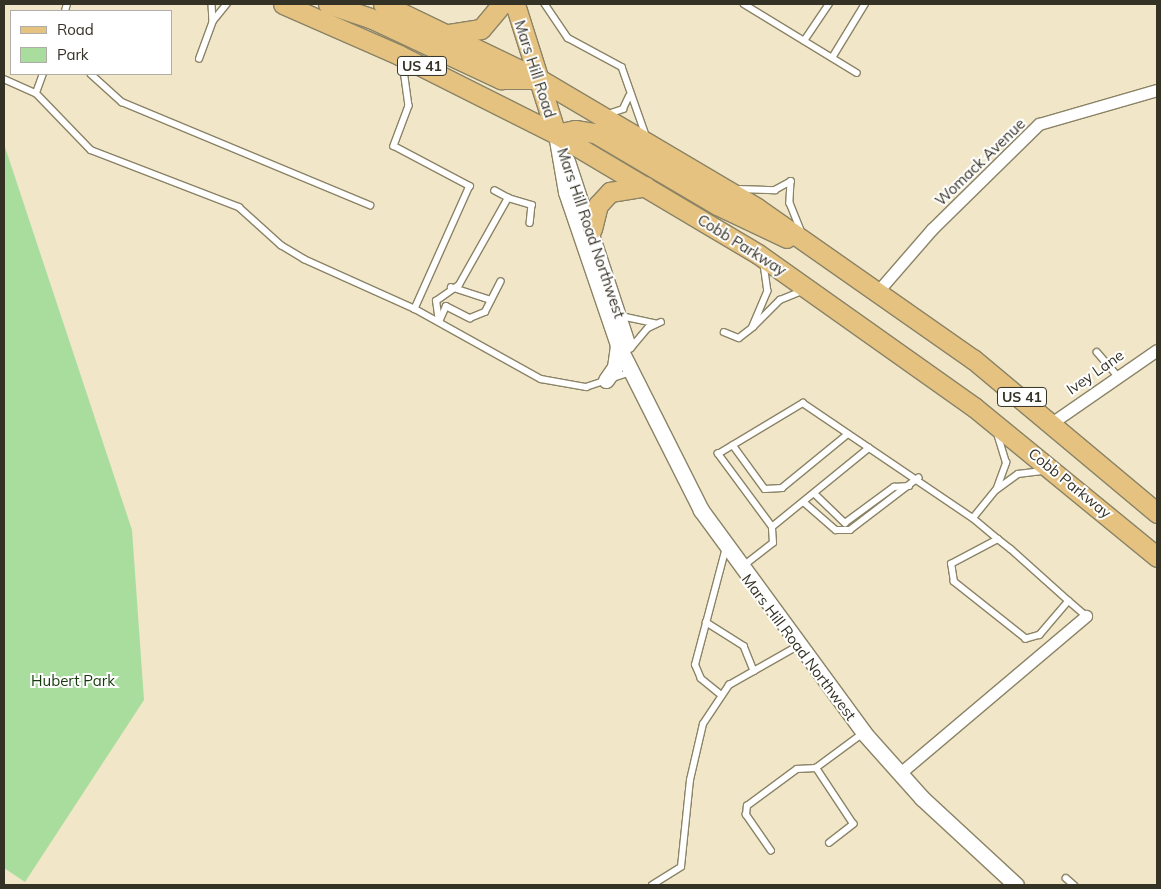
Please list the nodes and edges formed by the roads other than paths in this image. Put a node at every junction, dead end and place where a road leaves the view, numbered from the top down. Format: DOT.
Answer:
graph roads {
  1 [pos="212,4"];
  2 [pos="228,4"];
  3 [pos="282,4"];
  4 [pos="328,4"];
  5 [pos="383,4"];
  6 [pos="502,4"];
  7 [pos="514,4"];
  8 [pos="545,4"];
  9 [pos="744,4"];
  10 [pos="829,4"];
  11 [pos="865,4"];
  12 [pos="213,21"];
  13 [pos="447,34"];
  14 [pos="804,41"];
  15 [pos="399,55"];
  16 [pos="832,58"];
  17 [pos="199,59"];
  18 [pos="857,73"];
  19 [pos="43,75"];
  20 [pos="93,75"];
  21 [pos="4,79"];
  22 [pos="539,79"];
  23 [pos="1157,90"];
  24 [pos="36,93"];
  25 [pos="629,96"];
  26 [pos="602,114"];
  27 [pos="556,134"];
  28 [pos="651,143"];
  29 [pos="646,186"];
  30 [pos="724,187"];
  31 [pos="495,191"];
  32 [pos="508,198"];
  33 [pos="370,205"];
  34 [pos="530,224"];
  35 [pos="592,228"];
  36 [pos="811,244"];
  37 [pos="758,254"];
  38 [pos="500,282"];
  39 [pos="451,287"];
  40 [pos="879,290"];
  41 [pos="817,293"];
  42 [pos="490,300"];
  43 [pos="415,309"];
  44 [pos="620,315"];
  45 [pos="439,322"];
  46 [pos="753,327"];
  47 [pos="724,332"];
  48 [pos="624,348"];
  49 [pos="1157,350"];
  50 [pos="1097,352"];
  51 [pos="633,372"];
  52 [pos="1117,375"];
  53 [pos="606,380"];
  54 [pos="974,407"];
  55 [pos="1053,422"];
  56 [pos="848,434"];
  57 [pos="733,445"];
  58 [pos="869,448"];
  59 [pos="1059,472"];
  60 [pos="918,478"];
  61 [pos="910,486"];
  62 [pos="996,490"];
  63 [pos="815,494"];
  64 [pos="806,503"];
  65 [pos="1157,513"];
  66 [pos="973,518"];
  67 [pos="772,527"];
  68 [pos="998,540"];
  69 [pos="726,548"];
  70 [pos="1157,557"];
  71 [pos="740,568"];
  72 [pos="1069,601"];
  73 [pos="1086,616"];
  74 [pos="706,622"];
  75 [pos="798,646"];
  76 [pos="754,670"];
  77 [pos="722,696"];
  78 [pos="864,733"];
  79 [pos="816,768"];
  80 [pos="899,774"];
  81 [pos="829,844"];
  82 [pos="771,851"];
  83 [pos="1066,878"];
  84 [pos="652,885"];
  85 [pos="1016,885"];
  86 [pos="1074,885"];
  1 -- 12 [label="lane"];
  2 -- 12 [label="lane"];
  3 -- 15 [label="main road, Cobb Parkway / US 41"];
  4 -- 22 [label="main road"];
  5 -- 13 [label="main road, US 41"];
  6 -- 13 [label="main road"];
  7 -- 22 [label="main road, Mars Hill Road"];
  8 -- 25 [label="lane"];
  9 -- 14 [label="lane"];
  10 -- 14 [label="lane"];
  11 -- 16 [label="lane"];
  12 -- 17 [label="lane"];
  13 -- 22 [label="main road, US 41"];
  14 -- 16 [label="lane"];
  15 -- 27 [label="main road, Cobb Parkway / US 41"];
  15 -- 43 [label="lane"];
  16 -- 18 [label="lane"];
  19 -- 24 [label="lane"];
  20 -- 33 [label="lane"];
  21 -- 24 [label="lane"];
  22 -- 26 [label="main road, US 41"];
  22 -- 27 [label="main road, Mars Hill Road"];
  23 -- 40 [label="street, Womack Avenue"];
  24 -- 43 [label="lane"];
  25 -- 26 [label="lane"];
  25 -- 28 [label="lane"];
  26 -- 28 [label="main road, US 41"];
  27 -- 29 [label="main road, Cobb Parkway / US 41"];
  27 -- 35 [label="street, Mars Hill Road Northwest"];
  27 -- 36 [label="main road"];
  27 -- 48 [label="street, Mars Hill Road Northwest"];
  28 -- 30 [label="main road, US 41"];
  29 -- 35 [label="main road"];
  29 -- 37 [label="main road, Cobb Parkway / US 41"];
  30 -- 36 [label="main road, US 41"];
  30 -- 36 [label="lane"];
  31 -- 32 [label="lane"];
  32 -- 34 [label="lane"];
  32 -- 39 [label="lane"];
  35 -- 44 [label="street, Mars Hill Road Northwest"];
  36 -- 40 [label="main road, US 41"];
  37 -- 41 [label="main road, Cobb Parkway / US 41"];
  37 -- 46 [label="lane"];
  38 -- 42 [label="lane"];
  39 -- 42 [label="lane"];
  39 -- 45 [label="lane"];
  40 -- 55 [label="main road, US 41"];
  41 -- 46 [label="lane"];
  41 -- 54 [label="main road, Cobb Parkway / US 41"];
  42 -- 45 [label="lane"];
  43 -- 45 [label="lane"];
  44 -- 48 [label="street, Mars Hill Road Northwest"];
  44 -- 48 [label="lane"];
  45 -- 53 [label="lane"];
  46 -- 47 [label="lane"];
  48 -- 51 [label="street, Mars Hill Road Northwest"];
  48 -- 53 [label="street"];
  49 -- 52 [label="street, Ivey Lane"];
  50 -- 52 [label="lane"];
  51 -- 53 [label="lane"];
  51 -- 69 [label="street, Mars Hill Road Northwest"];
  52 -- 55 [label="street, Ivey Lane"];
  54 -- 59 [label="main road, Cobb Parkway / US 41"];
  54 -- 62 [label="lane"];
  55 -- 65 [label="main road, US 41"];
  56 -- 57 [label="lane"];
  56 -- 57 [label="lane"];
  56 -- 58 [label="lane"];
  57 -- 67 [label="lane"];
  58 -- 60 [label="lane"];
  58 -- 63 [label="lane"];
  59 -- 62 [label="lane"];
  59 -- 70 [label="main road, Cobb Parkway / US 41"];
  60 -- 61 [label="lane"];
  60 -- 66 [label="lane"];
  61 -- 63 [label="lane"];
  61 -- 64 [label="lane"];
  62 -- 66 [label="lane"];
  63 -- 64 [label="lane"];
  64 -- 67 [label="lane"];
  66 -- 68 [label="lane"];
  67 -- 71 [label="lane"];
  68 -- 72 [label="lane"];
  68 -- 72 [label="lane"];
  69 -- 71 [label="street, Mars Hill Road Northwest"];
  69 -- 74 [label="lane"];
  71 -- 75 [label="street, Mars Hill Road Northwest"];
  72 -- 73 [label="lane"];
  73 -- 80 [label="street"];
  74 -- 76 [label="lane"];
  74 -- 77 [label="lane"];
  75 -- 76 [label="lane"];
  75 -- 78 [label="street, Mars Hill Road Northwest"];
  76 -- 77 [label="lane"];
  77 -- 84 [label="lane"];
  78 -- 79 [label="lane"];
  78 -- 80 [label="street, Mars Hill Road Northwest"];
  79 -- 81 [label="lane"];
  79 -- 82 [label="lane"];
  80 -- 85 [label="street, Mars Hill Road Northwest"];
  83 -- 86 [label="lane"];
}
